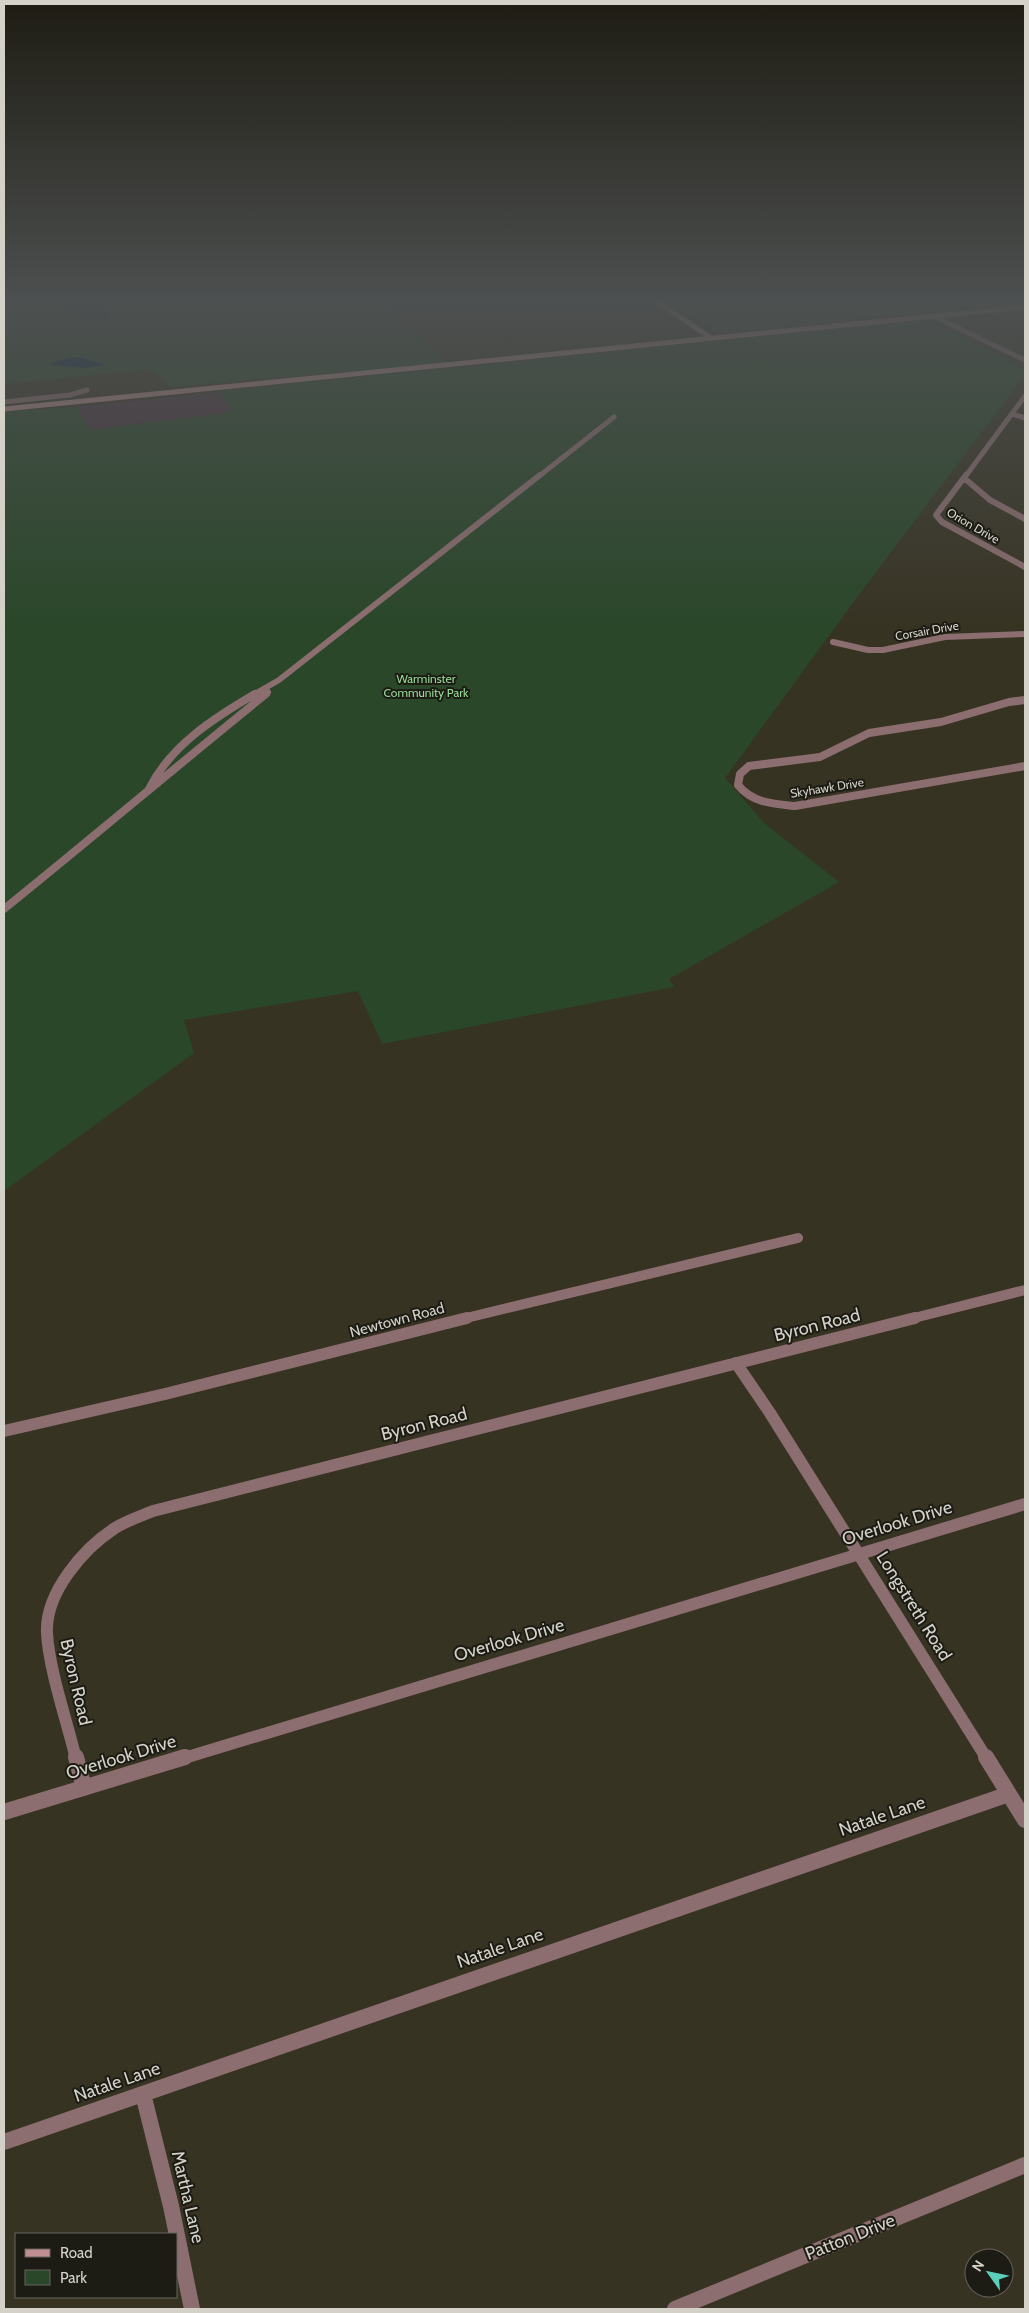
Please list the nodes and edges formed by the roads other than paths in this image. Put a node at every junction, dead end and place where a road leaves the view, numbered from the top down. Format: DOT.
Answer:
graph roads {
  1 [pos="1014,411"];
  2 [pos="1012,414"];
  3 [pos="614,417"];
  4 [pos="1025,418"];
  5 [pos="964,478"];
  6 [pos="1025,519"];
  7 [pos="1025,567"];
  8 [pos="1025,634"];
  9 [pos="834,642"];
  10 [pos="279,680"];
  11 [pos="1025,700"];
  12 [pos="1025,766"];
  13 [pos="149,789"];
  14 [pos="4,909"];
  15 [pos="798,1238"];
  16 [pos="1025,1290"];
  17 [pos="736,1364"];
  18 [pos="4,1431"];
  19 [pos="1025,1504"];
  20 [pos="859,1554"];
  21 [pos="84,1788"];
  22 [pos="1009,1794"];
  23 [pos="4,1812"];
  24 [pos="1025,1820"];
  25 [pos="143,2094"];
  26 [pos="4,2142"];
  27 [pos="1025,2165"];
  28 [pos="176,2233"];
  29 [pos="178,2243"];
  30 [pos="192,2309"];
  31 [pos="675,2309"];
  1 -- 2 [label="street, Orion Drive"];
  2 -- 4 [label="street"];
  2 -- 5 [label="street, Orion Drive"];
  3 -- 10 [label="street"];
  5 -- 6 [label="street"];
  5 -- 7 [label="street, Orion Drive"];
  8 -- 9 [label="street, Corsair Drive"];
  10 -- 13 [label="street"];
  10 -- 13 [label="street"];
  11 -- 12 [label="street, Skyhawk Drive"];
  13 -- 14 [label="street"];
  15 -- 18 [label="street, Newtown Road"];
  16 -- 17 [label="street, Byron Road"];
  17 -- 20 [label="street, Longstreth Road"];
  17 -- 21 [label="street, Byron Road"];
  19 -- 20 [label="street, Overlook Drive"];
  20 -- 21 [label="street, Overlook Drive"];
  20 -- 22 [label="street, Longstreth Road"];
  21 -- 23 [label="street, Overlook Drive"];
  22 -- 24 [label="street, Longstreth Road"];
  22 -- 25 [label="street, Natale Lane"];
  25 -- 26 [label="street, Natale Lane"];
  25 -- 28 [label="street, Martha Lane"];
  27 -- 31 [label="street, Patton Drive"];
  29 -- 30 [label="street, Martha Lane"];
}
